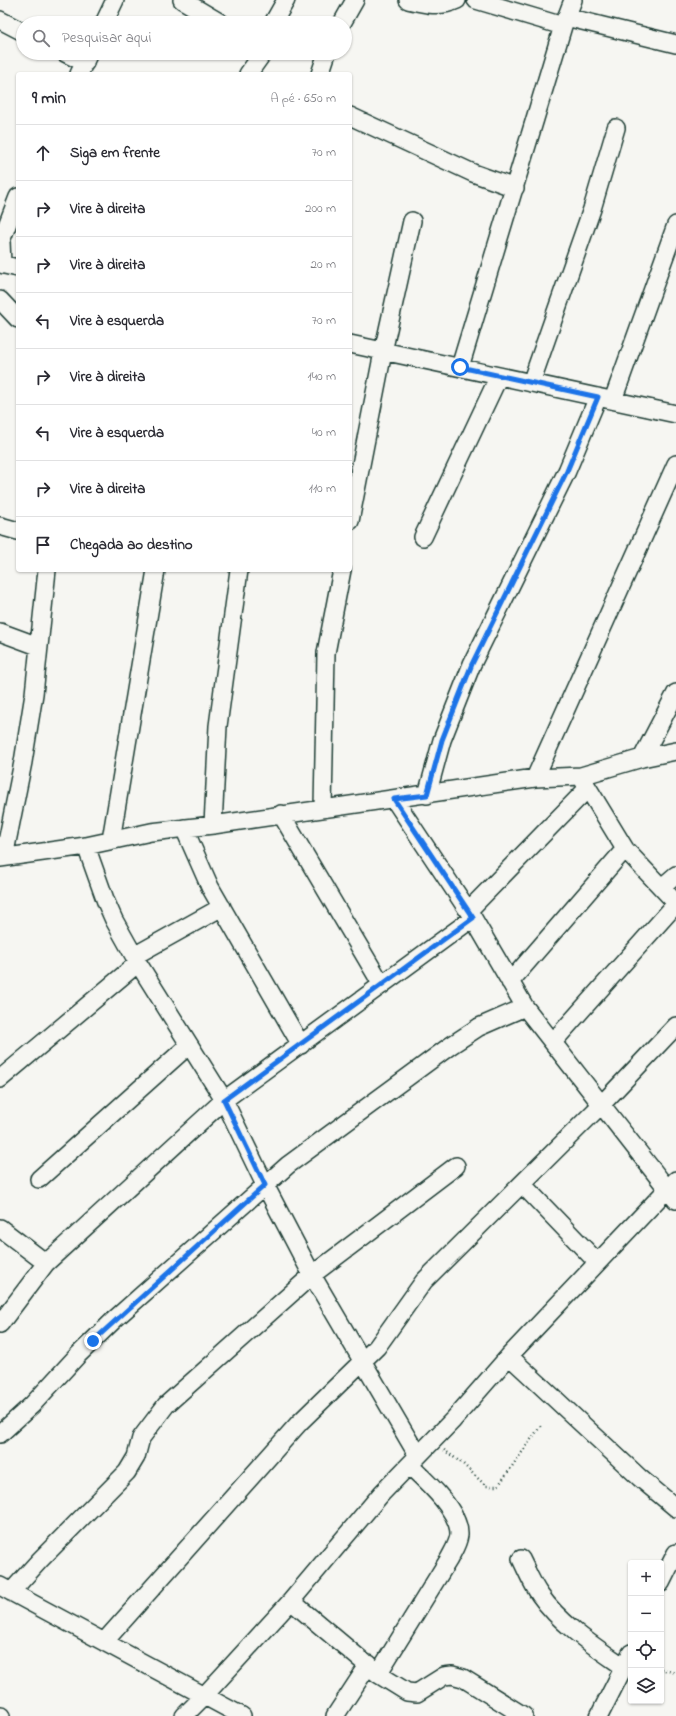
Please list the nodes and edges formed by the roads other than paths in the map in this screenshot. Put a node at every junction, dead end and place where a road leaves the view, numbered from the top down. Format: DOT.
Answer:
graph roads {
  1 [pos="115,0"];
  2 [pos="182,0"];
  3 [pos="286,0"];
  4 [pos="355,0"];
  5 [pos="408,0"];
  6 [pos="457,0"];
  7 [pos="476,0"];
  8 [pos="573,0"];
  9 [pos="107,16"];
  10 [pos="209,16"];
  11 [pos="277,16"];
  12 [pos="346,16"];
  13 [pos="0,20"];
  14 [pos="564,22"];
  15 [pos="16,28"];
  16 [pos="676,44"];
  17 [pos="258,60"];
  18 [pos="325,60"];
  19 [pos="249,72"];
  20 [pos="321,72"];
  21 [pos="352,117"];
  22 [pos="616,128"];
  23 [pos="515,188"];
  24 [pos="16,203"];
  25 [pos="412,221"];
  26 [pos="676,225"];
  27 [pos="7,265"];
  28 [pos="1,303"];
  29 [pos="16,317"];
  30 [pos="352,344"];
  31 [pos="383,352"];
  32 [pos="460,367"];
  33 [pos="499,376"];
  34 [pos="531,383"];
  35 [pos="605,398"];
  36 [pos="676,414"];
  37 [pos="676,464"];
  38 [pos="352,511"];
  39 [pos="0,526"];
  40 [pos="16,530"];
  41 [pos="423,537"];
  42 [pos="47,572"];
  43 [pos="156,572"];
  44 [pos="239,572"];
  45 [pos="342,572"];
  46 [pos="0,632"];
  47 [pos="38,646"];
  48 [pos="676,693"];
  49 [pos="676,751"];
  50 [pos="642,758"];
  51 [pos="535,778"];
  52 [pos="584,782"];
  53 [pos="427,795"];
  54 [pos="394,799"];
  55 [pos="323,808"];
  56 [pos="281,814"];
  57 [pos="213,825"];
  58 [pos="184,828"];
  59 [pos="111,840"];
  60 [pos="86,846"];
  61 [pos="625,849"];
  62 [pos="2,858"];
  63 [pos="676,875"];
  64 [pos="662,887"];
  65 [pos="676,904"];
  66 [pos="222,908"];
  67 [pos="471,914"];
  68 [pos="136,960"];
  69 [pos="510,982"];
  70 [pos="382,985"];
  71 [pos="525,1006"];
  72 [pos="676,1026"];
  73 [pos="553,1042"];
  74 [pos="189,1044"];
  75 [pos="301,1045"];
  76 [pos="0,1079"];
  77 [pos="224,1100"];
  78 [pos="602,1105"];
  79 [pos="456,1166"];
  80 [pos="39,1179"];
  81 [pos="522,1184"];
  82 [pos="265,1185"];
  83 [pos="673,1190"];
  84 [pos="0,1228"];
  85 [pos="597,1262"];
  86 [pos="46,1263"];
  87 [pos="312,1275"];
  88 [pos="0,1324"];
  89 [pos="509,1356"];
  90 [pos="362,1362"];
  91 [pos="0,1434"];
  92 [pos="414,1460"];
  93 [pos="676,1508"];
  94 [pos="676,1554"];
  95 [pos="521,1559"];
  96 [pos="664,1578"];
  97 [pos="6,1589"];
  98 [pos="291,1601"];
  99 [pos="104,1642"];
  100 [pos="628,1660"];
  101 [pos="373,1669"];
  102 [pos="204,1696"];
  103 [pos="184,1716"];
  104 [pos="242,1716"];
  105 [pos="335,1716"];
  106 [pos="524,1716"];
  107 [pos="599,1716"];
  1 -- 9 [label="street"];
  2 -- 10 [label="street"];
  3 -- 11 [label="street"];
  4 -- 12 [label="street"];
  5 -- 6 [label="street"];
  7 -- 14 [label="street"];
  8 -- 14 [label="street"];
  13 -- 15 [label="street"];
  14 -- 16 [label="street"];
  14 -- 23 [label="street"];
  17 -- 19 [label="street"];
  18 -- 20 [label="street"];
  21 -- 23 [label="street"];
  22 -- 34 [label="street"];
  23 -- 32 [label="street"];
  24 -- 27 [label="street"];
  25 -- 31 [label="street"];
  26 -- 35 [label="street"];
  28 -- 29 [label="street"];
  30 -- 31 [label="street"];
  31 -- 32 [label="street"];
  31 -- 38 [label="street"];
  32 -- 33 [label="street"];
  33 -- 34 [label="street"];
  33 -- 41 [label="street"];
  34 -- 35 [label="street"];
  35 -- 36 [label="street"];
  35 -- 53 [label="street"];
  37 -- 51 [label="street"];
  39 -- 40 [label="street"];
  42 -- 47 [label="street"];
  43 -- 59 [label="street"];
  44 -- 57 [label="street"];
  45 -- 55 [label="street"];
  46 -- 47 [label="street"];
  47 -- 62 [label="street"];
  48 -- 50 [label="street"];
  49 -- 50 [label="street"];
  50 -- 52 [label="street"];
  51 -- 52 [label="street"];
  51 -- 53 [label="street"];
  52 -- 61 [label="street"];
  52 -- 67 [label="street"];
  53 -- 54 [label="street"];
  54 -- 55 [label="street"];
  54 -- 67 [label="street"];
  55 -- 56 [label="street"];
  56 -- 57 [label="street"];
  56 -- 70 [label="street"];
  57 -- 58 [label="street"];
  58 -- 59 [label="street"];
  58 -- 66 [label="street"];
  59 -- 60 [label="street"];
  60 -- 62 [label="street"];
  60 -- 68 [label="street"];
  61 -- 64 [label="street"];
  61 -- 69 [label="street"];
  63 -- 64 [label="street"];
  64 -- 65 [label="street"];
  65 -- 73 [label="street"];
  66 -- 68 [label="street"];
  66 -- 75 [label="street"];
  67 -- 69 [label="street"];
  67 -- 70 [label="street"];
  68 -- 74 [label="street"];
  68 -- 76 [label="street"];
  69 -- 71 [label="street"];
  70 -- 75 [label="street"];
  71 -- 73 [label="street"];
  71 -- 82 [label="street"];
  72 -- 78 [label="street"];
  73 -- 78 [label="street"];
  74 -- 77 [label="street"];
  74 -- 80 [label="street"];
  75 -- 77 [label="street"];
  77 -- 82 [label="street"];
  77 -- 86 [label="street"];
  78 -- 81 [label="street"];
  78 -- 83 [label="street"];
  79 -- 87 [label="street"];
  81 -- 85 [label="street"];
  81 -- 90 [label="street"];
  82 -- 87 [label="street"];
  82 -- 91 [label="street"];
  83 -- 85 [label="street"];
  84 -- 86 [label="street"];
  85 -- 89 [label="street"];
  86 -- 88 [label="street"];
  87 -- 90 [label="street"];
  87 -- 97 [label="street"];
  89 -- 92 [label="street"];
  89 -- 93 [label="street"];
  90 -- 92 [label="street"];
  90 -- 99 [label="street"];
  92 -- 98 [label="street"];
  92 -- 101 [label="street"];
  94 -- 96 [label="street"];
  95 -- 100 [label="street"];
  97 -- 99 [label="street"];
  98 -- 101 [label="street"];
  98 -- 102 [label="street"];
  99 -- 102 [label="street"];
  100 -- 107 [label="street"];
  101 -- 105 [label="street"];
  101 -- 106 [label="street"];
  102 -- 103 [label="street"];
  102 -- 104 [label="street"];
}
